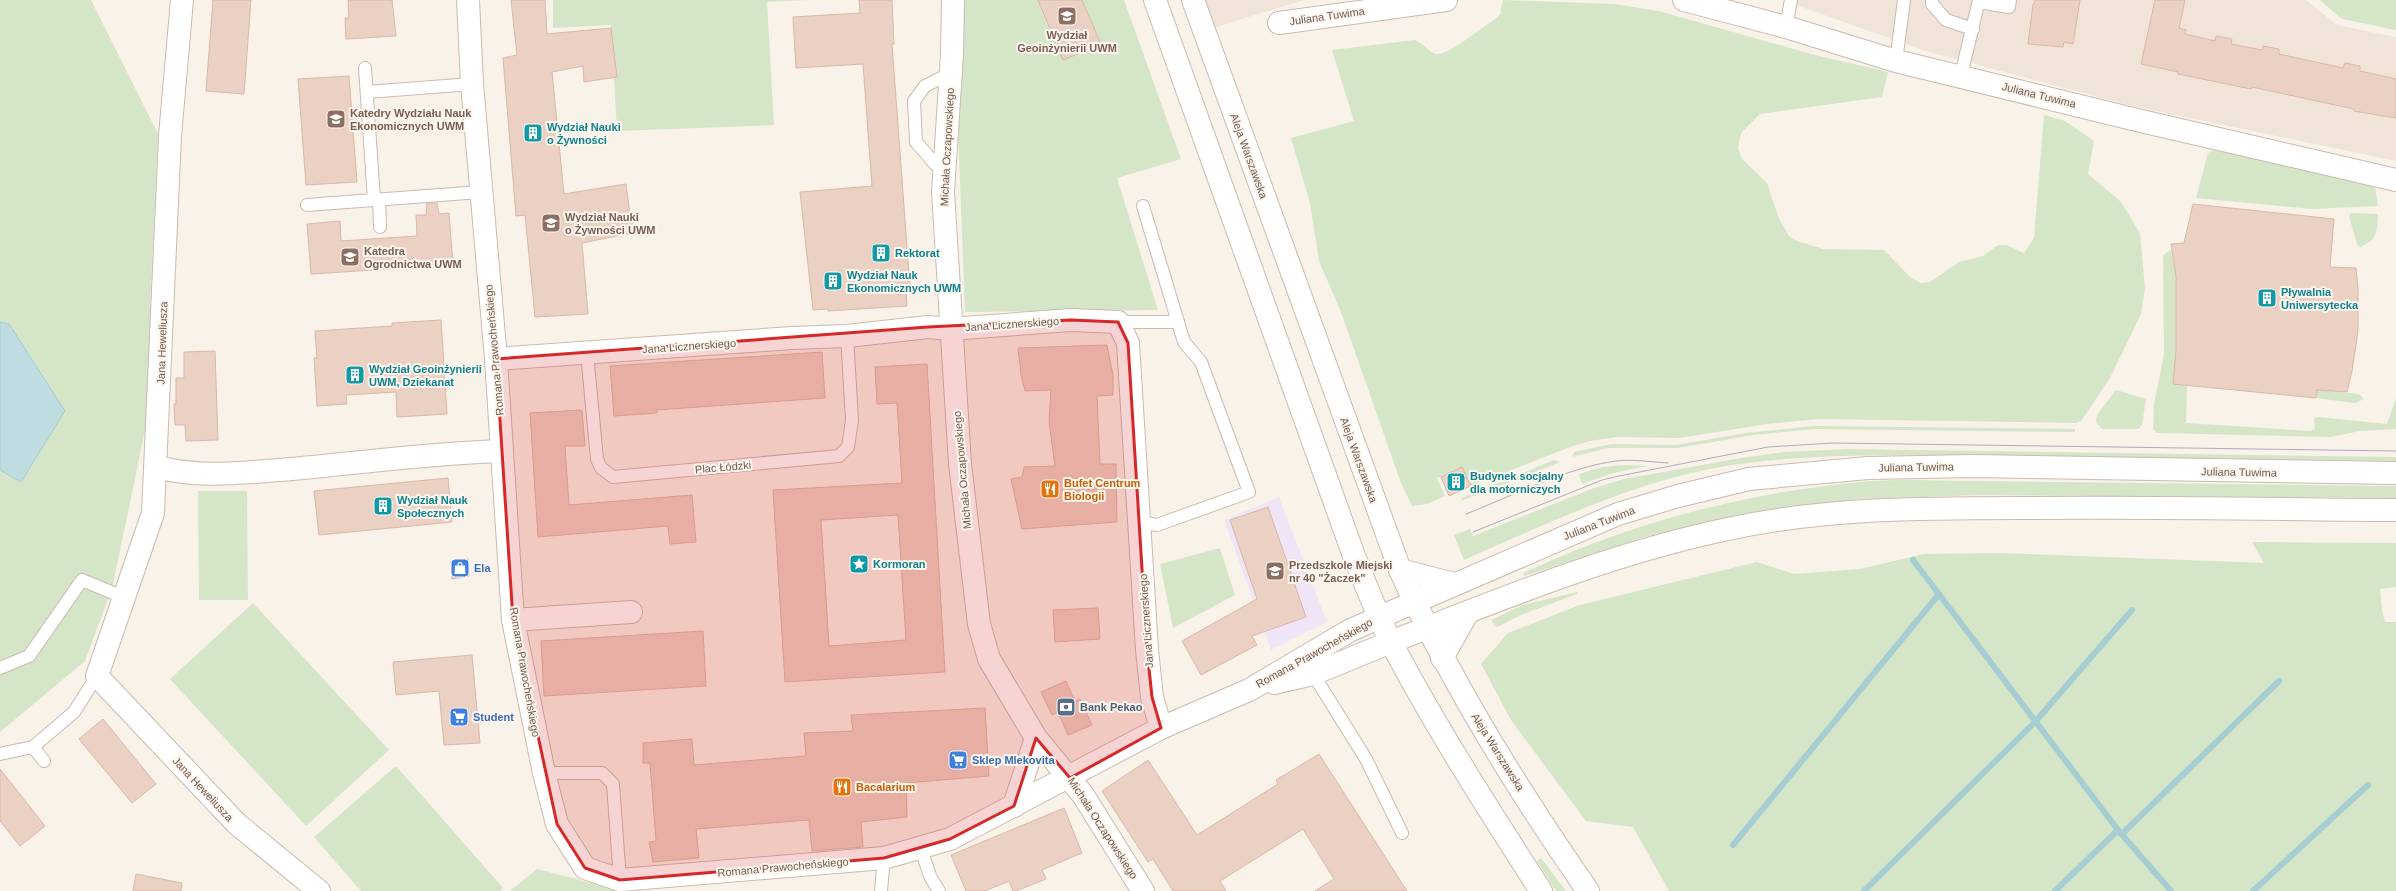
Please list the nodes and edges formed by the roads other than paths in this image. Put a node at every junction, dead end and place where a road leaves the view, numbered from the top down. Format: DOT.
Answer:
graph roads {
  1 [pos="182,0"];
  2 [pos="468,0"];
  3 [pos="953,0"];
  4 [pos="1155,0"];
  5 [pos="1193,0"];
  6 [pos="1446,0"];
  7 [pos="1684,0"];
  8 [pos="1790,0"];
  9 [pos="1904,0"];
  10 [pos="1932,0"];
  11 [pos="2010,0"];
  12 [pos="1979,1"];
  13 [pos="1279,23"];
  14 [pos="1786,27"];
  15 [pos="1973,29"];
  16 [pos="1896,61"];
  17 [pos="366,68"];
  18 [pos="950,73"];
  19 [pos="1961,75"];
  20 [pos="472,84"];
  21 [pos="367,92"];
  22 [pos="944,170"];
  23 [pos="2396,180"];
  24 [pos="480,192"];
  25 [pos="376,200"];
  26 [pos="307,205"];
  27 [pos="1142,206"];
  28 [pos="380,227"];
  29 [pos="1118,322"];
  30 [pos="1178,322"];
  31 [pos="950,329"];
  32 [pos="847,336"];
  33 [pos="587,353"];
  34 [pos="496,359"];
  35 [pos="502,451"];
  36 [pos="157,467"];
  37 [pos="2396,473"];
  38 [pos="2396,510"];
  39 [pos="1139,522"];
  40 [pos="1400,570"];
  41 [pos="1454,584"];
  42 [pos="123,597"];
  43 [pos="1415,603"];
  44 [pos="631,612"];
  45 [pos="1468,612"];
  46 [pos="1380,617"];
  47 [pos="513,620"];
  48 [pos="1427,628"];
  49 [pos="1391,642"];
  50 [pos="1442,658"];
  51 [pos="0,668"];
  52 [pos="1314,674"];
  53 [pos="97,676"];
  54 [pos="1249,690"];
  55 [pos="1161,728"];
  56 [pos="1036,738"];
  57 [pos="33,747"];
  58 [pos="0,754"];
  59 [pos="44,761"];
  60 [pos="544,773"];
  61 [pos="1070,778"];
  62 [pos="1014,806"];
  63 [pos="1402,833"];
  64 [pos="920,849"];
  65 [pos="884,858"];
  66 [pos="617,886"];
  67 [pos="319,891"];
  68 [pos="881,891"];
  69 [pos="939,891"];
  70 [pos="1144,891"];
  71 [pos="1541,891"];
  72 [pos="1588,891"];
  1 -- 36 [label="street, Jana Heweliusza"];
  2 -- 20 [label="street, Romana Prawocheńskiego"];
  3 -- 18 [label="street, Michała Oczapowskiego"];
  4 -- 46 [label="street"];
  5 -- 40 [label="street, Aleja Warszawska"];
  6 -- 13 [label="street, Juliana Tuwima"];
  7 -- 14 [label="street, Juliana Tuwima"];
  8 -- 14 [label="lane"];
  9 -- 16 [label="lane"];
  10 -- 15 [label="lane"];
  11 -- 12 [label="lane"];
  12 -- 15 [label="lane"];
  14 -- 16 [label="street, Juliana Tuwima"];
  15 -- 19 [label="lane"];
  16 -- 19 [label="street, Juliana Tuwima"];
  17 -- 21 [label="lane"];
  18 -- 22 [label="street, Michała Oczapowskiego"];
  18 -- 22 [label="lane"];
  19 -- 23 [label="street, Juliana Tuwima"];
  20 -- 21 [label="lane"];
  20 -- 24 [label="street, Romana Prawocheńskiego"];
  21 -- 25 [label="lane"];
  22 -- 31 [label="street, Michała Oczapowskiego"];
  24 -- 25 [label="lane"];
  24 -- 34 [label="street, Romana Prawocheńskiego"];
  25 -- 26 [label="lane"];
  25 -- 28 [label="lane"];
  27 -- 30 [label="lane"];
  29 -- 30 [label="lane"];
  29 -- 31 [label="street, Jana Licznerskiego"];
  29 -- 39 [label="street, Jana Licznerskiego"];
  30 -- 39 [label="lane"];
  31 -- 32 [label="street, Jana Licznerskiego"];
  31 -- 56 [label="street, Michała Oczapowskiego"];
  32 -- 33 [label="street, Jana Licznerskiego"];
  32 -- 33 [label="lane, Plac Łódzki"];
  33 -- 34 [label="street, Jana Licznerskiego"];
  34 -- 35 [label="street, Romana Prawocheńskiego"];
  35 -- 36 [label="street"];
  35 -- 47 [label="street, Romana Prawocheńskiego"];
  36 -- 42 [label="street, Jana Heweliusza"];
  37 -- 41 [label="street, Juliana Tuwima"];
  38 -- 45 [label="street"];
  39 -- 55 [label="street, Jana Licznerskiego"];
  40 -- 41 [label="street"];
  40 -- 43 [label="street, Aleja Warszawska"];
  41 -- 43 [label="street, Juliana Tuwima"];
  42 -- 51 [label="lane"];
  42 -- 53 [label="street, Jana Heweliusza"];
  43 -- 46 [label="street, Juliana Tuwima"];
  43 -- 48 [label="street, Aleja Warszawska"];
  44 -- 47 [label="street"];
  45 -- 48 [label="street"];
  45 -- 50 [label="street"];
  46 -- 49 [label="street"];
  46 -- 54 [label="street, Romana Prawocheńskiego"];
  47 -- 60 [label="street, Romana Prawocheńskiego"];
  48 -- 49 [label="street"];
  48 -- 50 [label="street, Aleja Warszawska"];
  49 -- 52 [label="street, Romana Prawocheńskiego"];
  49 -- 71 [label="street"];
  50 -- 72 [label="street, Aleja Warszawska"];
  52 -- 54 [label="street, Romana Prawocheńskiego"];
  52 -- 63 [label="lane"];
  53 -- 57 [label="lane, Jana Heweliusza"];
  53 -- 67 [label="street, Jana Heweliusza"];
  54 -- 55 [label="street, Romana Prawocheńskiego"];
  55 -- 61 [label="street, Romana Prawocheńskiego"];
  56 -- 61 [label="street, Michała Oczapowskiego"];
  56 -- 62 [label="street"];
  57 -- 58 [label="lane, Jana Heweliusza"];
  57 -- 59 [label="lane"];
  60 -- 66 [label="street, Romana Prawocheńskiego"];
  60 -- 66 [label="lane"];
  61 -- 62 [label="street, Romana Prawocheńskiego"];
  61 -- 70 [label="street, Michała Oczapowskiego"];
  62 -- 64 [label="street, Romana Prawocheńskiego"];
  64 -- 65 [label="street, Romana Prawocheńskiego"];
  64 -- 69 [label="lane"];
  65 -- 66 [label="street, Romana Prawocheńskiego"];
  65 -- 68 [label="lane"];
}
